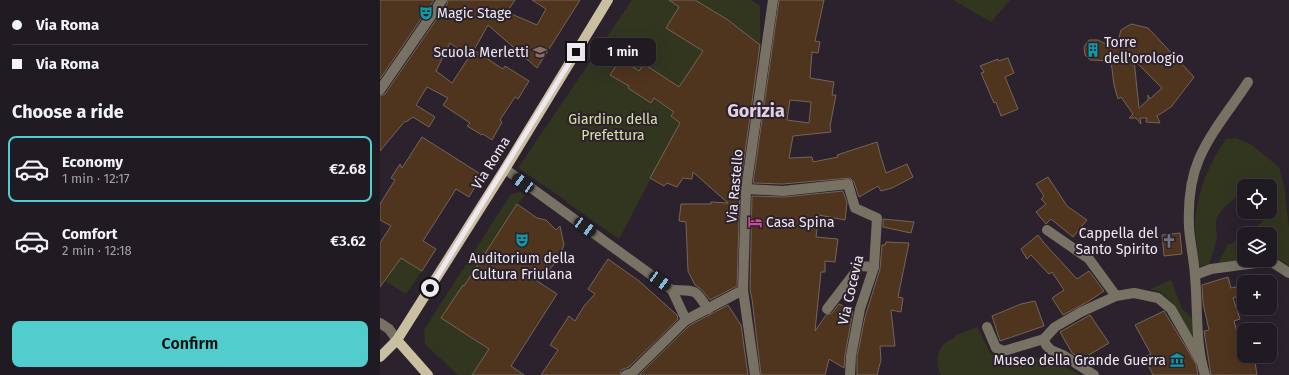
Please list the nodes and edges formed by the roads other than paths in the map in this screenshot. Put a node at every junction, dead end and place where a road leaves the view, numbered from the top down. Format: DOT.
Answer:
graph roads {
  1 [pos="442,0"];
  2 [pos="608,0"];
  3 [pos="772,0"];
  4 [pos="1248,82"];
  5 [pos="380,90"];
  6 [pos="504,169"];
  7 [pos="746,189"];
  8 [pos="1047,230"];
  9 [pos="874,267"];
  10 [pos="1289,273"];
  11 [pos="1195,275"];
  12 [pos="672,290"];
  13 [pos="743,290"];
  14 [pos="1116,296"];
  15 [pos="708,309"];
  16 [pos="827,309"];
  17 [pos="686,320"];
  18 [pos="380,323"];
  19 [pos="987,327"];
  20 [pos="1044,338"];
  21 [pos="396,340"];
  22 [pos="380,357"];
  23 [pos="1202,364"];
  24 [pos="428,375"];
  25 [pos="626,375"];
  26 [pos="755,375"];
  27 [pos="850,375"];
  28 [pos="1094,375"];
  29 [pos="1205,375"];
  1 -- 5 [label="street"];
  2 -- 6 [label="main road, Via Roma"];
  3 -- 7 [label="street, Via Rastello"];
  4 -- 11 [label="street"];
  6 -- 12 [label="street"];
  6 -- 21 [label="main road, Via Roma"];
  7 -- 9 [label="street, Via Cocevia"];
  7 -- 13 [label="street, Via Rastello"];
  8 -- 14 [label="street"];
  9 -- 16 [label="street, Via Cocevia"];
  9 -- 27 [label="street, Via Cocevia"];
  10 -- 11 [label="street"];
  11 -- 23 [label="street"];
  12 -- 15 [label="street"];
  12 -- 17 [label="street"];
  13 -- 15 [label="street"];
  13 -- 26 [label="street, Via Rastello"];
  14 -- 20 [label="street"];
  14 -- 23 [label="street"];
  15 -- 17 [label="street"];
  17 -- 25 [label="street"];
  18 -- 21 [label="street"];
  19 -- 20 [label="street"];
  20 -- 28 [label="street"];
  21 -- 22 [label="main road, Via Roma"];
  21 -- 24 [label="main road"];
  23 -- 29 [label="street"];
}
